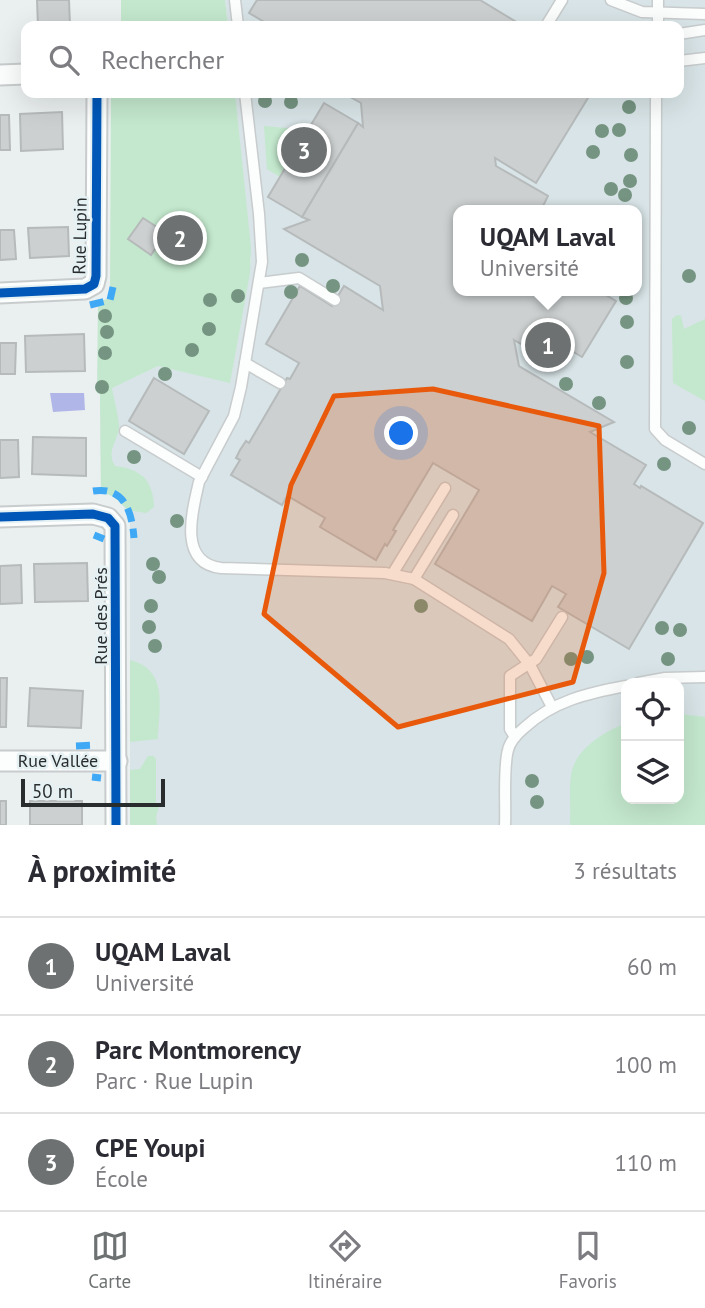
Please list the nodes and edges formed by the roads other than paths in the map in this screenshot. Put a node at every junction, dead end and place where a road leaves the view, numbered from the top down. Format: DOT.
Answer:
graph roads {
  1 [pos="236,0"];
  2 [pos="562,0"];
  3 [pos="611,0"];
  4 [pos="658,0"];
  5 [pos="658,13"];
  6 [pos="705,14"];
  7 [pos="238,21"];
  8 [pos="549,21"];
  9 [pos="658,21"];
  10 [pos="705,30"];
  11 [pos="684,33"];
  12 [pos="690,33"];
  13 [pos="705,37"];
  14 [pos="705,58"];
  15 [pos="684,61"];
  16 [pos="692,61"];
  17 [pos="705,64"];
  18 [pos="21,74"];
  19 [pos="0,75"];
  20 [pos="97,98"];
  21 [pos="247,98"];
  22 [pos="656,98"];
  23 [pos="259,283"];
  24 [pos="0,293"];
  25 [pos="335,300"];
  26 [pos="246,363"];
  27 [pos="280,383"];
  28 [pos="125,431"];
  29 [pos="705,464"];
  30 [pos="202,477"];
  31 [pos="444,488"];
  32 [pos="453,515"];
  33 [pos="0,517"];
  34 [pos="393,573"];
  35 [pos="414,579"];
  36 [pos="562,617"];
  37 [pos="530,665"];
  38 [pos="705,677"];
  39 [pos="665,678"];
  40 [pos="621,686"];
  41 [pos="552,707"];
  42 [pos="514,737"];
  43 [pos="0,761"];
  44 [pos="117,761"];
  45 [pos="116,825"];
  46 [pos="505,825"];
  1 -- 7 [label="lane"];
  2 -- 8 [label="lane"];
  3 -- 5 [label="lane"];
  4 -- 5 [label="lane"];
  5 -- 6 [label="lane"];
  5 -- 9 [label="lane"];
  10 -- 12 [label="lane"];
  11 -- 12 [label="lane"];
  12 -- 13 [label="lane"];
  14 -- 16 [label="lane"];
  15 -- 16 [label="lane"];
  16 -- 17 [label="lane"];
  18 -- 19 [label="street"];
  20 -- 24 [label="street, Rue Lupin"];
  21 -- 23 [label="lane"];
  22 -- 29 [label="lane"];
  23 -- 25 [label="lane"];
  23 -- 26 [label="lane"];
  26 -- 27 [label="lane"];
  26 -- 30 [label="lane"];
  28 -- 30 [label="lane"];
  30 -- 34 [label="lane"];
  31 -- 34 [label="lane"];
  32 -- 35 [label="lane"];
  33 -- 44 [label="street, Rue des Prés"];
  34 -- 35 [label="lane"];
  35 -- 37 [label="lane"];
  36 -- 37 [label="lane"];
  37 -- 41 [label="lane"];
  37 -- 42 [label="lane"];
  38 -- 39 [label="lane"];
  40 -- 41 [label="lane"];
  41 -- 42 [label="lane"];
  42 -- 46 [label="lane"];
  43 -- 44 [label="street, Rue Vallée"];
  44 -- 45 [label="street, Rue des Prés"];
}
